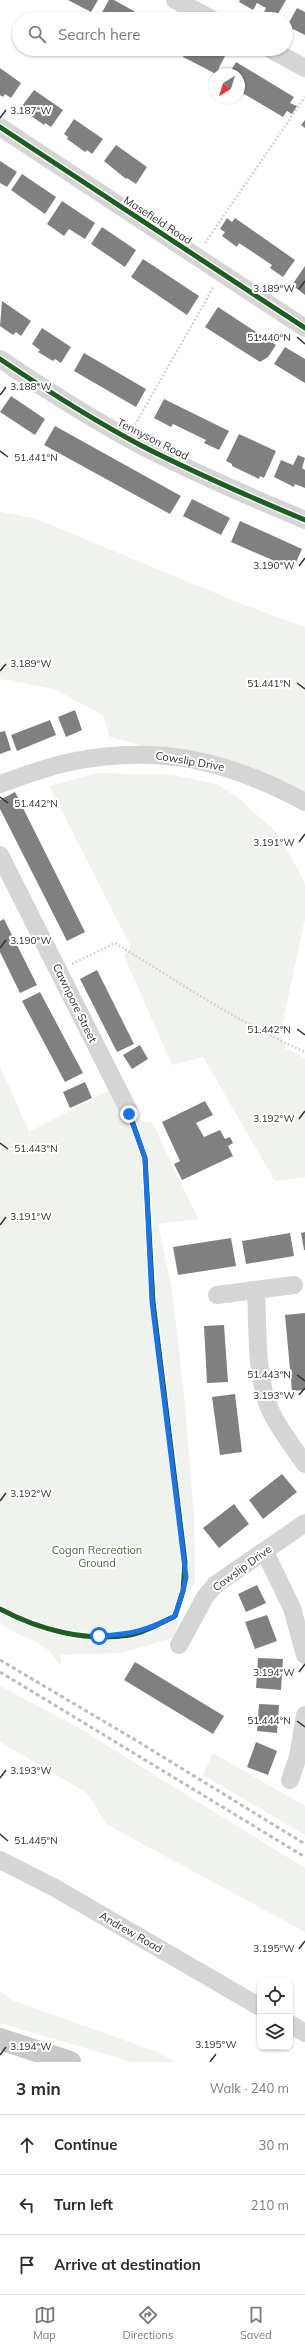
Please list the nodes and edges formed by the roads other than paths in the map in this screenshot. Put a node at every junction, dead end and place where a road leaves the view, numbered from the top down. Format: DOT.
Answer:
graph roads {
  1 [pos="175,0"];
  2 [pos="198,12"];
  3 [pos="283,56"];
  4 [pos="305,68"];
  5 [pos="0,127"];
  6 [pos="305,328"];
  7 [pos="0,359"];
  8 [pos="305,520"];
  9 [pos="0,784"];
  10 [pos="305,802"];
  11 [pos="0,855"];
  12 [pos="128,1109"];
  13 [pos="294,1286"];
  14 [pos="256,1290"];
  15 [pos="217,1295"];
  16 [pos="305,1464"];
  17 [pos="305,1523"];
  18 [pos="265,1552"];
  19 [pos="180,1645"];
  20 [pos="305,1655"];
  21 [pos="305,1716"];
  22 [pos="290,1780"];
  23 [pos="0,1860"];
  24 [pos="257,2005"];
  25 [pos="293,2026"];
  26 [pos="305,2033"];
  27 [pos="0,2039"];
  28 [pos="0,2052"];
  29 [pos="60,2062"];
  30 [pos="70,2062"];
  1 -- 2 [label="street"];
  3 -- 4 [label="street"];
  5 -- 6 [label="street, Masefield Road"];
  7 -- 8 [label="street, Tennyson Road"];
  9 -- 10 [label="street, Cowslip Drive"];
  11 -- 12 [label="street, Cawnpore Street"];
  13 -- 14 [label="street"];
  14 -- 15 [label="street"];
  14 -- 16 [label="street"];
  17 -- 18 [label="street, Cowslip Drive"];
  18 -- 19 [label="street, Cowslip Drive"];
  18 -- 20 [label="street"];
  21 -- 22 [label="street"];
  23 -- 24 [label="street, Andrew Road"];
  25 -- 26 [label="street"];
  27 -- 30 [label="main road"];
  28 -- 29 [label="main road"];
}
